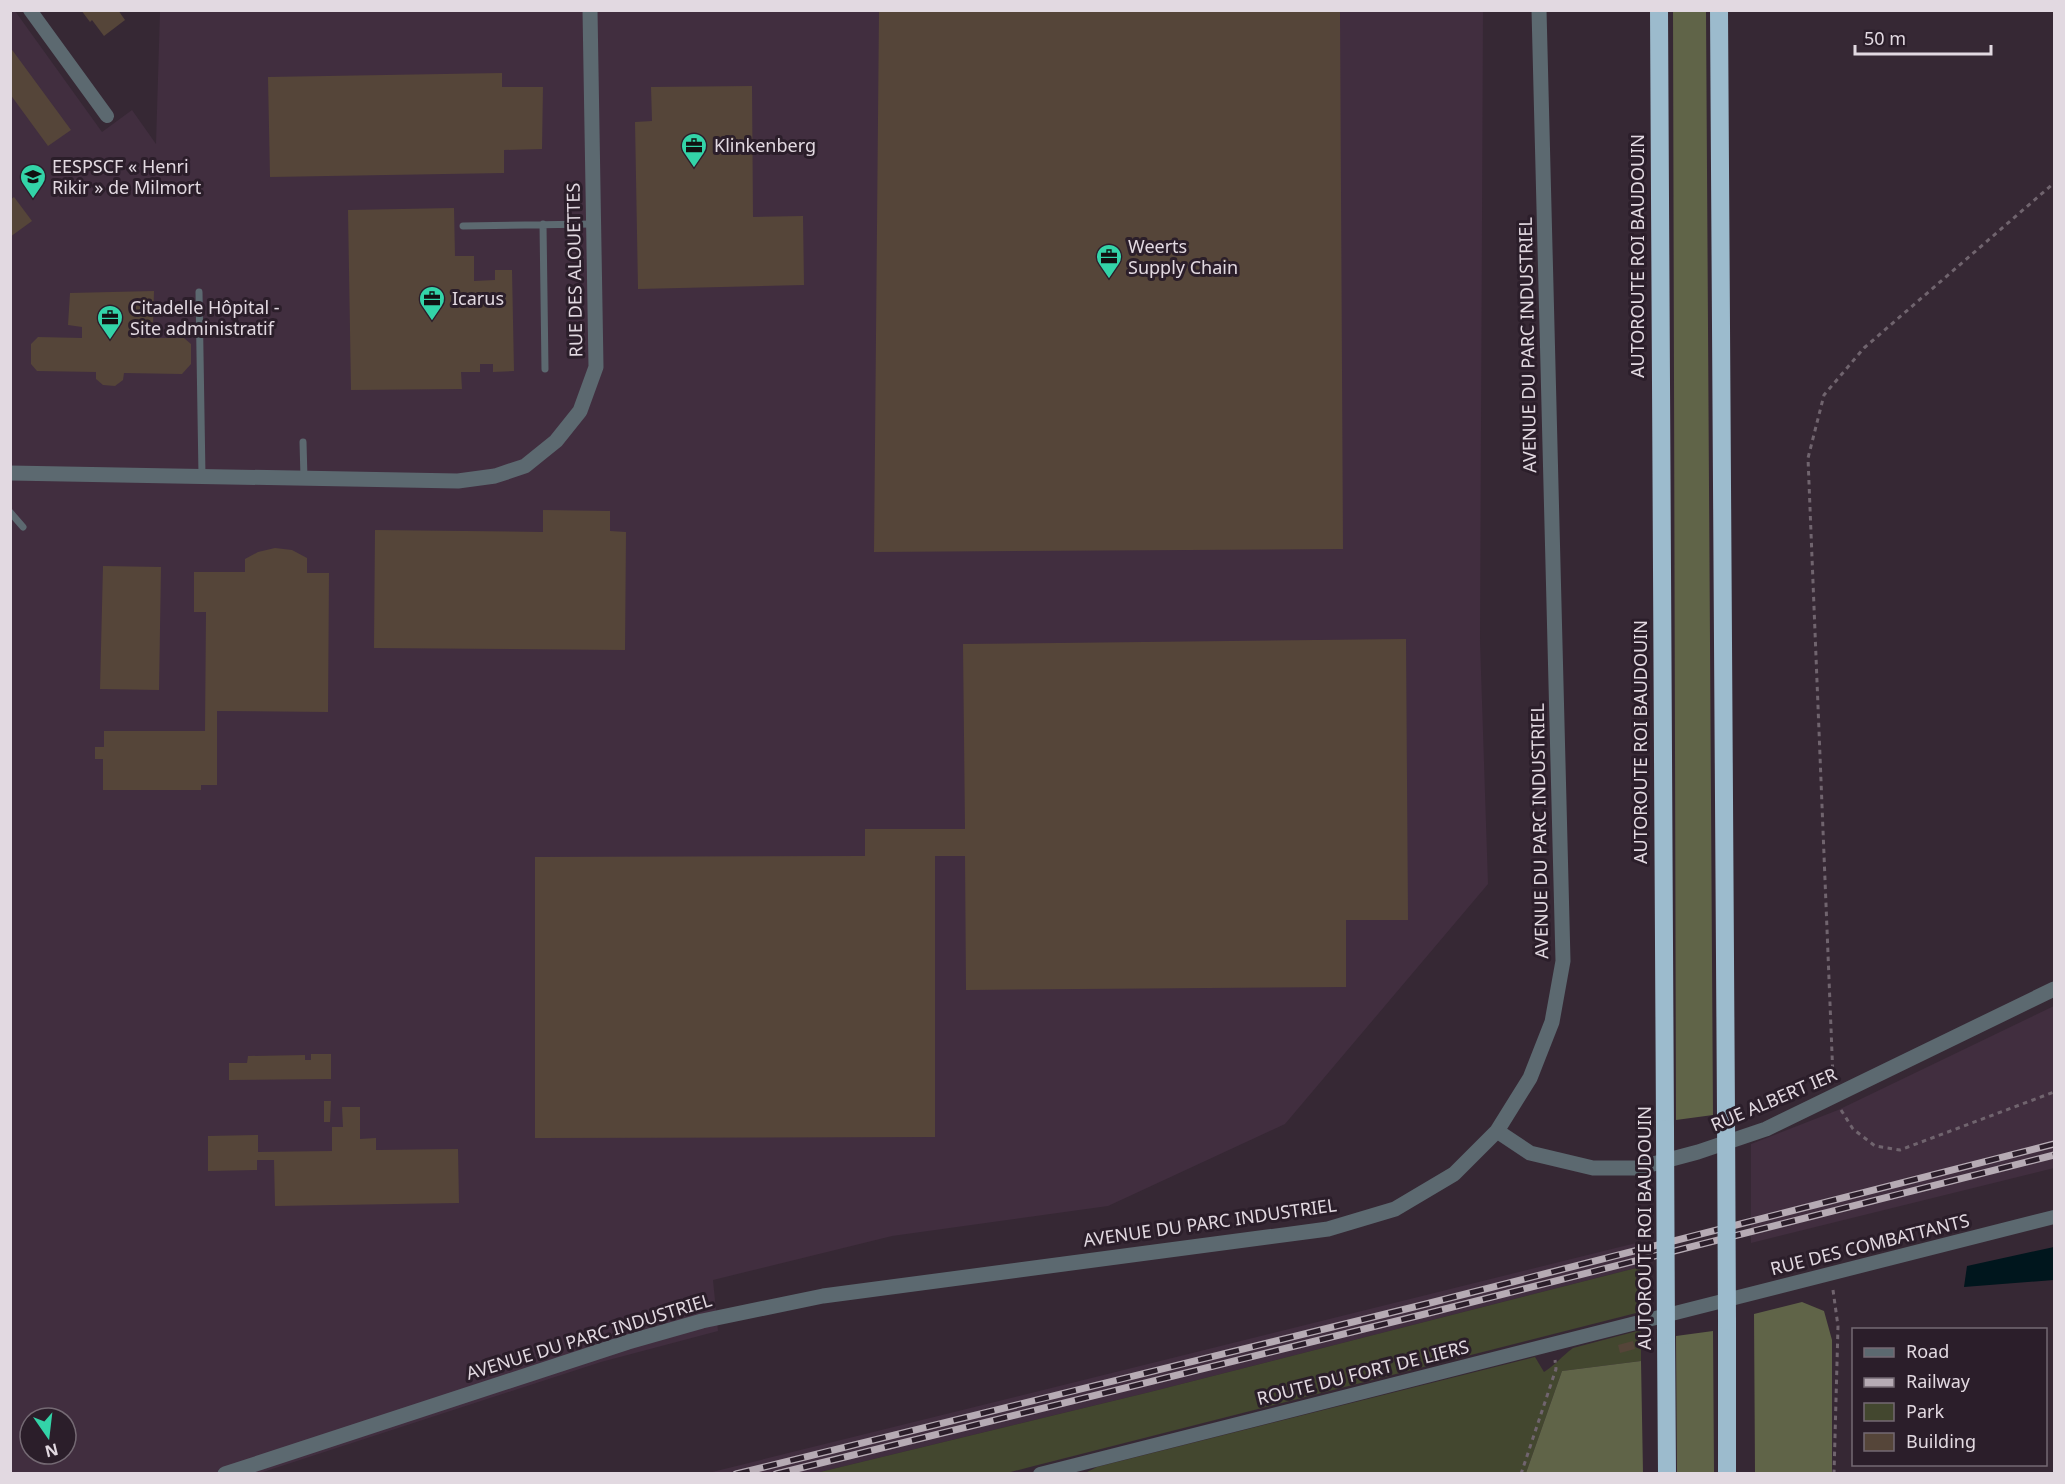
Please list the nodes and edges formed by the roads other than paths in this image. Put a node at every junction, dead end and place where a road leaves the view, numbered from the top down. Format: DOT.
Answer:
graph roads {
  1 [pos="30,10"];
  2 [pos="590,10"];
  3 [pos="1539,10"];
  4 [pos="1659,10"];
  5 [pos="1719,10"];
  6 [pos="107,116"];
  7 [pos="543,224"];
  8 [pos="593,224"];
  9 [pos="464,226"];
  10 [pos="199,292"];
  11 [pos="545,369"];
  12 [pos="303,442"];
  13 [pos="10,473"];
  14 [pos="202,476"];
  15 [pos="304,479"];
  16 [pos="10,512"];
  17 [pos="23,527"];
  18 [pos="2055,989"];
  19 [pos="1497,1131"];
  20 [pos="2055,1217"];
  21 [pos="1694,1307"];
  22 [pos="225,1473"];
  23 [pos="1040,1473"];
  24 [pos="1667,1473"];
  25 [pos="1727,1473"];
  1 -- 6 [label="street"];
  2 -- 8 [label="street, RUE DES ALOUETTES"];
  3 -- 19 [label="street, AVENUE DU PARC INDUSTRIEL"];
  4 -- 24 [label="highway, AUTOROUTE ROI BAUDOUIN, bridge"];
  5 -- 25 [label="highway, bridge"];
  7 -- 8 [label="lane"];
  7 -- 9 [label="lane"];
  7 -- 11 [label="lane"];
  8 -- 15 [label="street, RUE DES ALOUETTES"];
  10 -- 14 [label="lane"];
  12 -- 15 [label="lane"];
  13 -- 14 [label="street, RUE DES ALOUETTES"];
  14 -- 15 [label="street, RUE DES ALOUETTES"];
  16 -- 17 [label="lane"];
  18 -- 19 [label="street, RUE ALBERT IER"];
  19 -- 22 [label="street, AVENUE DU PARC INDUSTRIEL"];
  20 -- 21 [label="street, RUE DES COMBATTANTS"];
  21 -- 23 [label="street, ROUTE DU FORT DE LIERS"];
}
